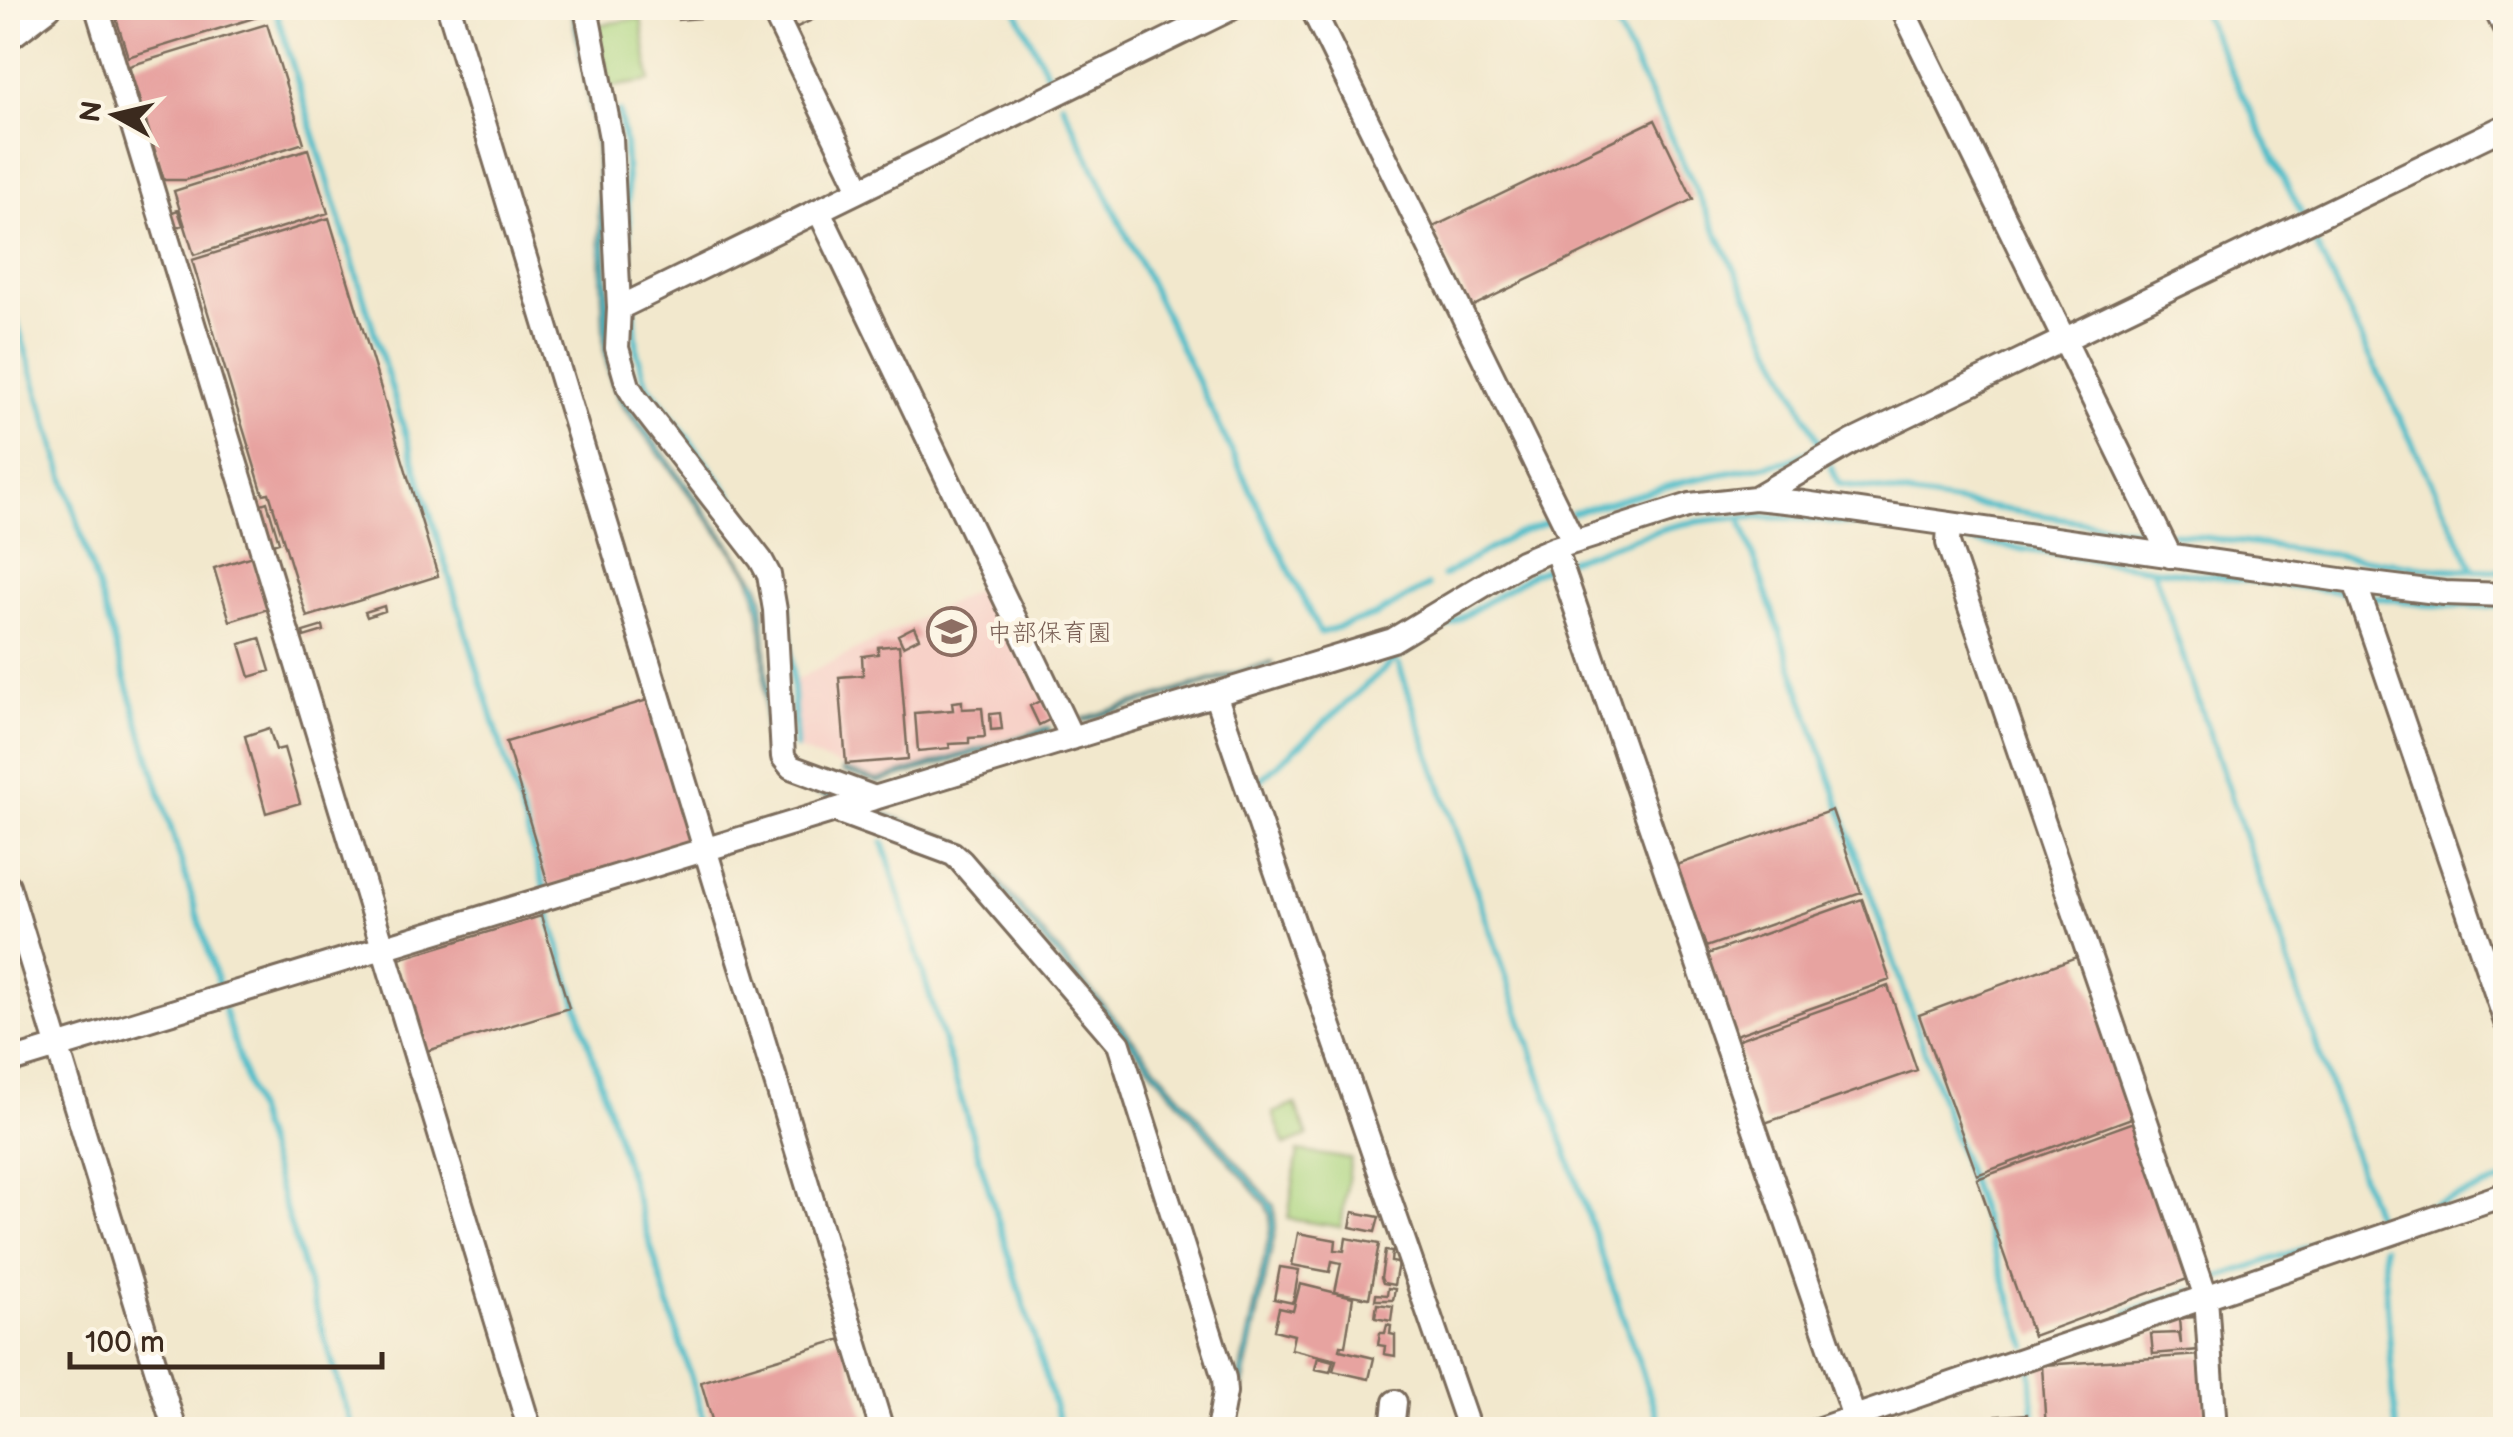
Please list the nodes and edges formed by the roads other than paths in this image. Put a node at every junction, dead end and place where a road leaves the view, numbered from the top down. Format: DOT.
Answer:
graph roads {
  1 [pos="49,8"];
  2 [pos="97,8"];
  3 [pos="449,8"];
  4 [pos="586,8"];
  5 [pos="772,8"];
  6 [pos="1232,8"];
  7 [pos="1312,8"];
  8 [pos="1902,8"];
  9 [pos="2495,8"];
  10 [pos="2506,30"];
  11 [pos="8,38"];
  12 [pos="2506,126"];
  13 [pos="860,189"];
  14 [pos="819,212"];
  15 [pos="619,308"];
  16 [pos="2065,340"];
  17 [pos="1756,498"];
  18 [pos="1949,525"];
  19 [pos="1564,545"];
  20 [pos="2170,556"];
  21 [pos="2355,582"];
  22 [pos="2506,595"];
  23 [pos="1215,694"];
  24 [pos="1072,738"];
  25 [pos="854,804"];
  26 [pos="706,850"];
  27 [pos="8,885"];
  28 [pos="382,948"];
  29 [pos="2506,1022"];
  30 [pos="56,1047"];
  31 [pos="8,1062"];
  32 [pos="2506,1194"];
  33 [pos="2206,1297"];
  34 [pos="1395,1402"];
  35 [pos="1854,1423"];
  36 [pos="175,1430"];
  37 [pos="530,1430"];
  38 [pos="882,1430"];
  39 [pos="1218,1430"];
  40 [pos="1392,1430"];
  41 [pos="1469,1430"];
  42 [pos="1817,1430"];
  43 [pos="2215,1430"];
  1 -- 11 [label="street"];
  2 -- 28 [label="street"];
  3 -- 26 [label="street"];
  4 -- 15 [label="street"];
  5 -- 13 [label="street"];
  6 -- 13 [label="street"];
  7 -- 19 [label="street"];
  8 -- 16 [label="street"];
  9 -- 10 [label="street"];
  12 -- 16 [label="street"];
  13 -- 14 [label="street"];
  14 -- 15 [label="street"];
  14 -- 24 [label="street"];
  15 -- 25 [label="street"];
  16 -- 17 [label="street"];
  16 -- 20 [label="street"];
  17 -- 18 [label="street"];
  17 -- 19 [label="street"];
  18 -- 20 [label="street"];
  18 -- 33 [label="street"];
  19 -- 23 [label="street"];
  19 -- 35 [label="street"];
  20 -- 21 [label="street"];
  21 -- 22 [label="street"];
  21 -- 29 [label="street"];
  23 -- 24 [label="street"];
  23 -- 41 [label="street"];
  24 -- 25 [label="street"];
  25 -- 26 [label="street"];
  25 -- 39 [label="street"];
  26 -- 28 [label="street"];
  26 -- 38 [label="street"];
  27 -- 30 [label="street"];
  28 -- 30 [label="street"];
  28 -- 37 [label="street"];
  30 -- 31 [label="street"];
  30 -- 36 [label="street"];
  32 -- 33 [label="street"];
  33 -- 35 [label="street"];
  33 -- 43 [label="street"];
  34 -- 40 [label="street"];
  35 -- 42 [label="street"];
}
